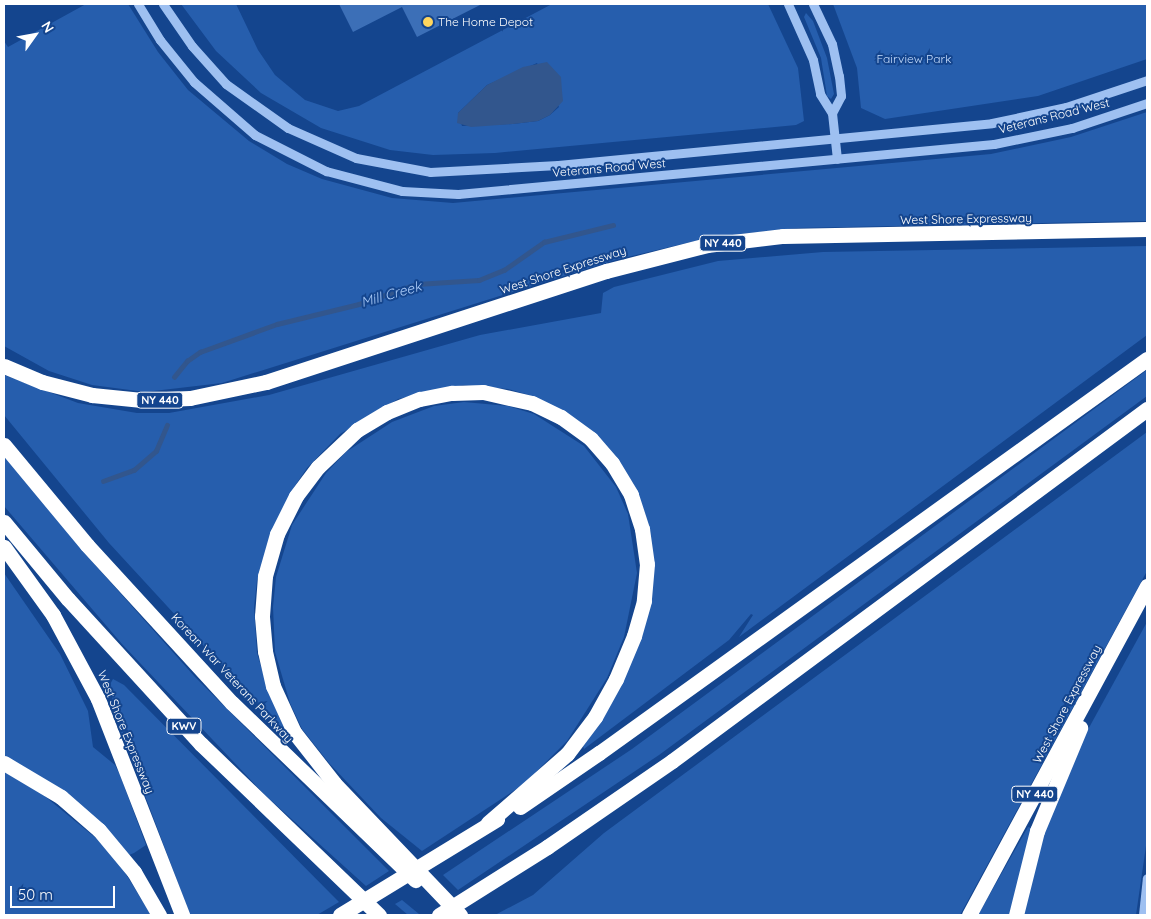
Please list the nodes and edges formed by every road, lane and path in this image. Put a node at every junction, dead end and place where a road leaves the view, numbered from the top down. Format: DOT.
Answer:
graph roads {
  1 [pos="138,4"];
  2 [pos="162,4"];
  3 [pos="788,4"];
  4 [pos="813,4"];
  5 [pos="1147,80"];
  6 [pos="1147,103"];
  7 [pos="832,113"];
  8 [pos="834,139"];
  9 [pos="836,159"];
  10 [pos="1147,229"];
  11 [pos="1147,359"];
  12 [pos="4,366"];
  13 [pos="1147,408"];
  14 [pos="4,445"];
  15 [pos="4,522"];
  16 [pos="4,546"];
  17 [pos="1147,586"];
  18 [pos="1100,673"];
  19 [pos="4,763"];
  20 [pos="488,823"];
  21 [pos="1147,878"];
  22 [pos="159,915"];
  23 [pos="182,915"];
  24 [pos="340,915"];
  25 [pos="379,915"];
  26 [pos="439,915"];
  27 [pos="453,915"];
  28 [pos="460,915"];
  29 [pos="969,915"];
  30 [pos="1016,915"];
  31 [pos="1143,915"];
  1 -- 9 [label="street, Veterans Road West"];
  2 -- 8 [label="street, Veterans Road West"];
  3 -- 7 [label="street"];
  4 -- 7 [label="street"];
  5 -- 8 [label="street, Veterans Road West"];
  6 -- 9 [label="street, Veterans Road West"];
  7 -- 8 [label="street"];
  8 -- 9 [label="street"];
  10 -- 12 [label="highway, West Shore Expressway / NY 440"];
  11 -- 20 [label="highway"];
  13 -- 26 [label="highway"];
  14 -- 27 [label="highway, Korean War Veterans Parkway"];
  15 -- 25 [label="highway, KWV"];
  16 -- 23 [label="highway, West Shore Expressway"];
  17 -- 18 [label="highway, West Shore Expressway / NY 440"];
  18 -- 29 [label="highway, West Shore Expressway / NY 440"];
  18 -- 30 [label="highway"];
  19 -- 22 [label="highway"];
  20 -- 24 [label="highway"];
  20 -- 28 [label="highway"];
  21 -- 31 [label="street"];
}
